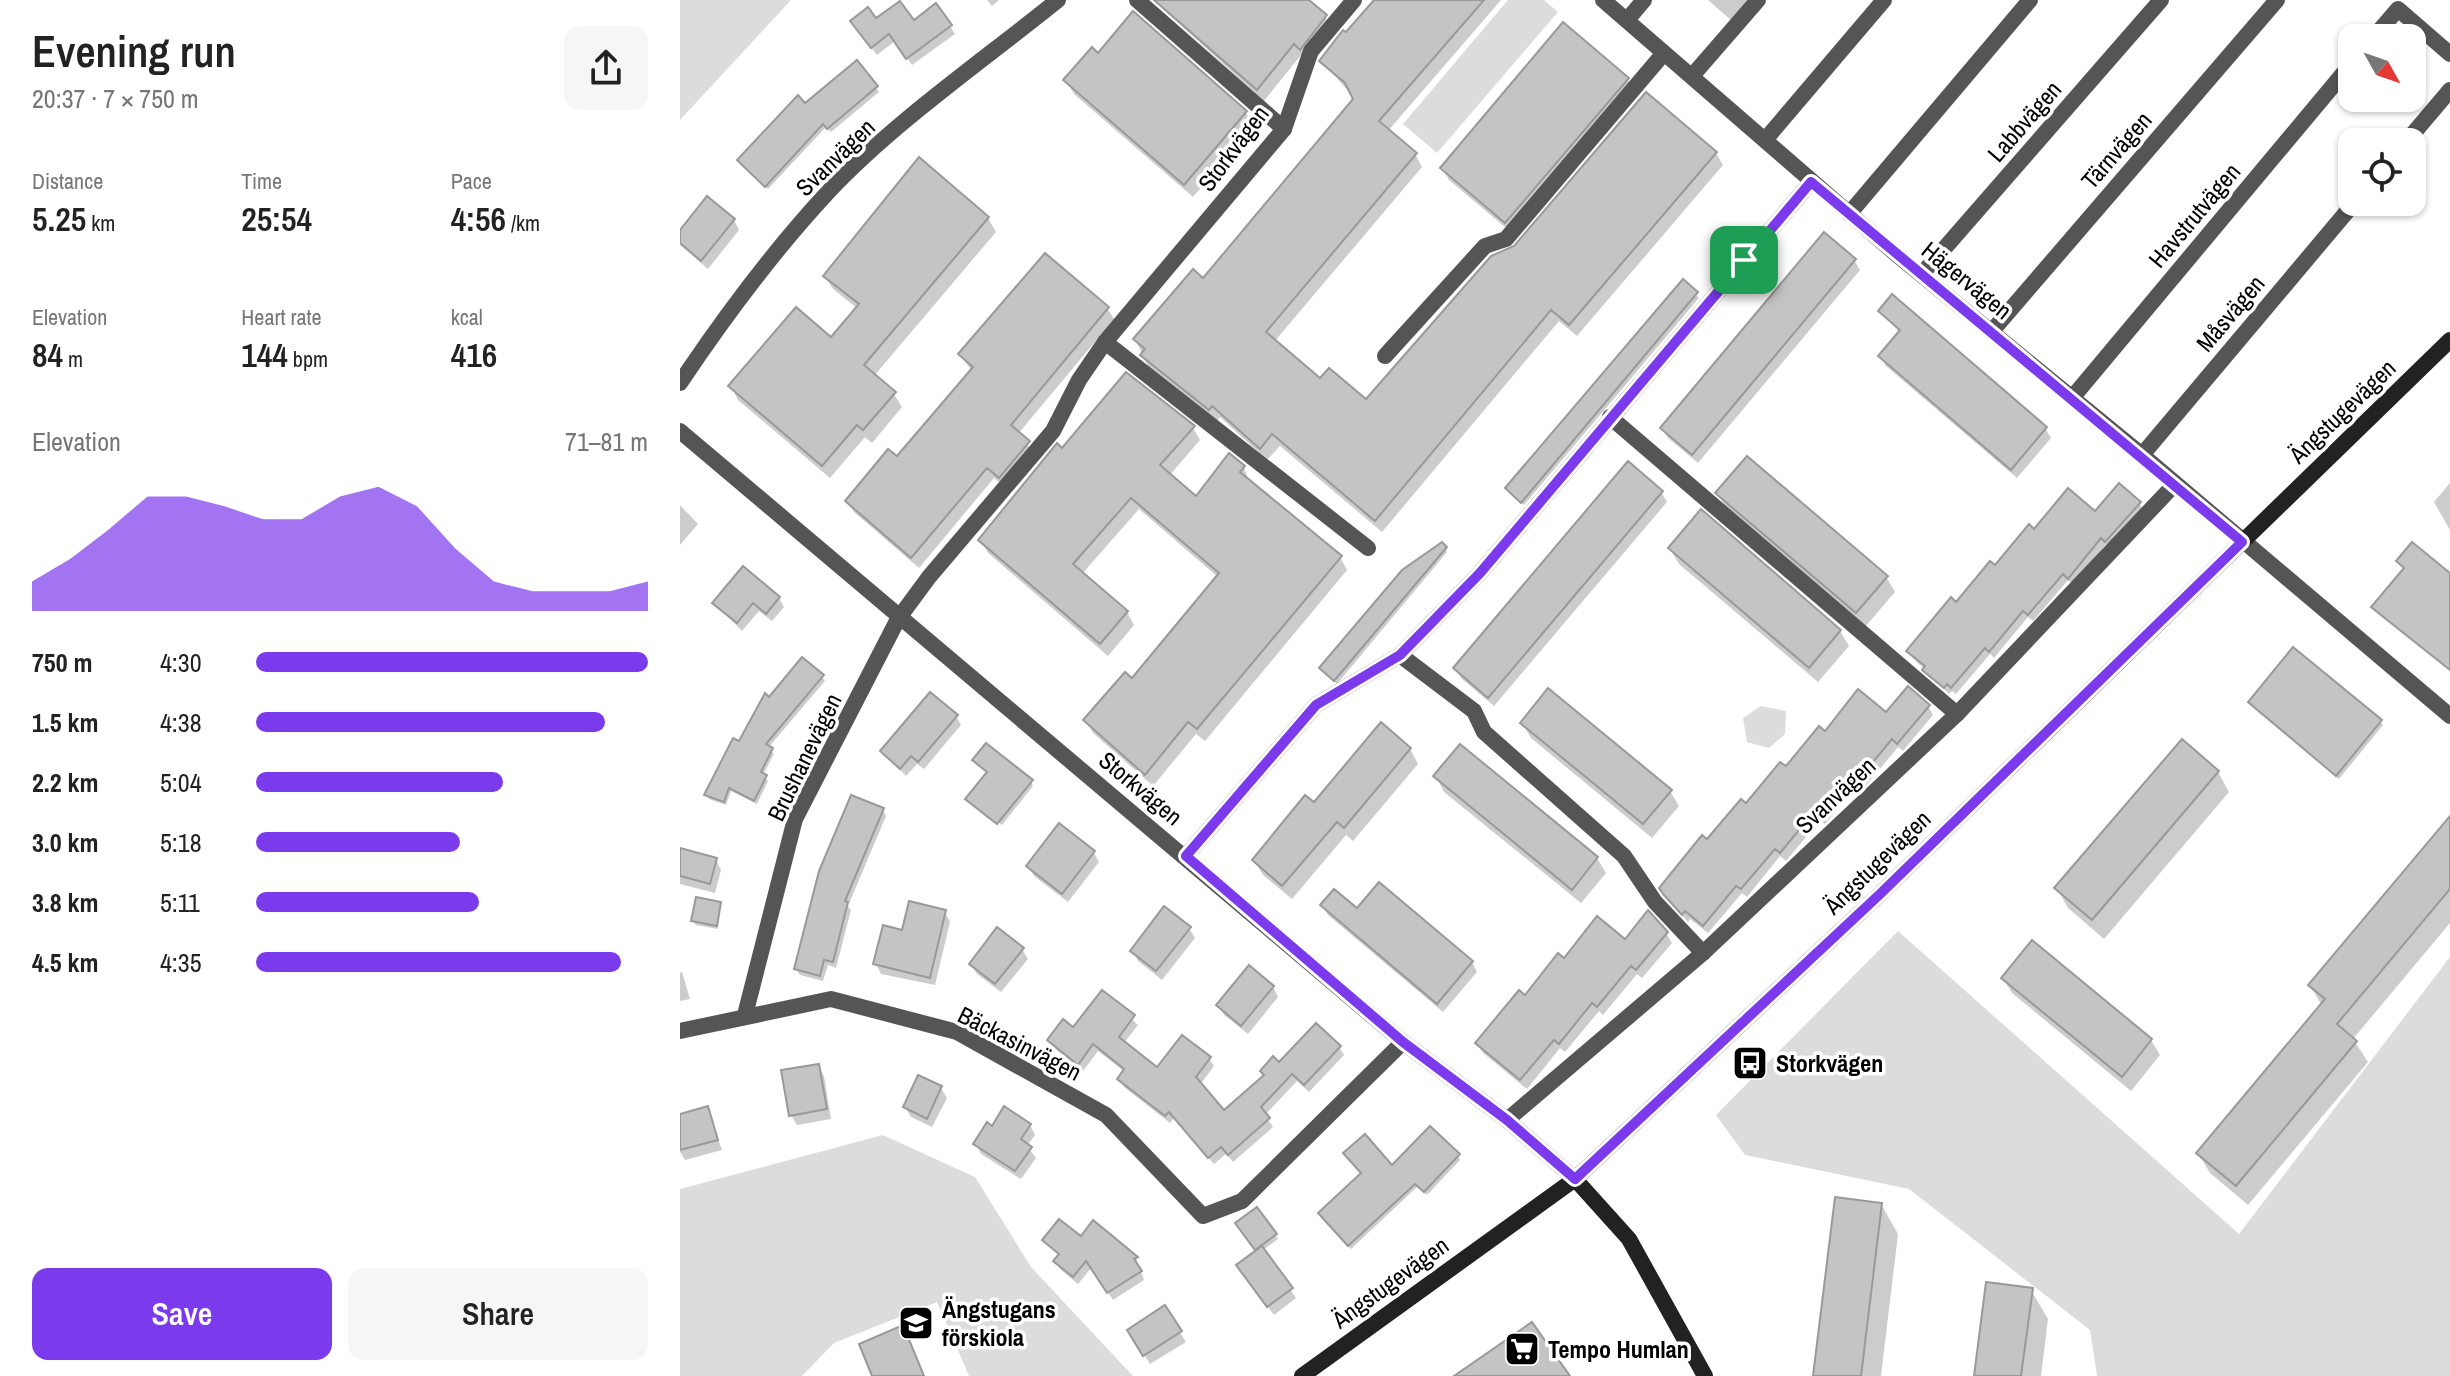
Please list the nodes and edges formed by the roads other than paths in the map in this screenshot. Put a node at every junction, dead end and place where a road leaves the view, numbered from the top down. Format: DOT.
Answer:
graph roads {
  1 [pos="1058,0"];
  2 [pos="1137,0"];
  3 [pos="1354,0"];
  4 [pos="1603,0"];
  5 [pos="1644,0"];
  6 [pos="1758,0"];
  7 [pos="1884,0"];
  8 [pos="2030,0"];
  9 [pos="2161,0"];
  10 [pos="2277,0"];
  11 [pos="1627,20"];
  12 [pos="2385,24"];
  13 [pos="2415,24"];
  14 [pos="2426,33"];
  15 [pos="1664,53"];
  16 [pos="2450,54"];
  17 [pos="1692,76"];
  18 [pos="2338,80"];
  19 [pos="2450,90"];
  20 [pos="2418,128"];
  21 [pos="1284,129"];
  22 [pos="1765,140"];
  23 [pos="1811,182"];
  24 [pos="1849,214"];
  25 [pos="2343,216"];
  26 [pos="1922,274"];
  27 [pos="1992,331"];
  28 [pos="2450,340"];
  29 [pos="1105,342"];
  30 [pos="1385,356"];
  31 [pos="680,383"];
  32 [pos="2072,398"];
  33 [pos="1610,417"];
  34 [pos="680,431"];
  35 [pos="2142,455"];
  36 [pos="2175,484"];
  37 [pos="2242,542"];
  38 [pos="1368,548"];
  39 [pos="898,619"];
  40 [pos="1400,655"];
  41 [pos="1957,714"];
  42 [pos="2450,716"];
  43 [pos="1186,856"];
  44 [pos="1703,953"];
  45 [pos="745,1015"];
  46 [pos="680,1031"];
  47 [pos="1403,1042"];
  48 [pos="1507,1120"];
  49 [pos="1575,1179"];
  50 [pos="1302,1376"];
  51 [pos="1705,1376"];
  1 -- 31 [label="street, Svanvägen"];
  2 -- 21 [label="street"];
  3 -- 21 [label="street, Storkvägen"];
  4 -- 11 [label="street, Hägervägen"];
  5 -- 11 [label="street"];
  6 -- 17 [label="street"];
  7 -- 22 [label="street"];
  8 -- 24 [label="street"];
  9 -- 26 [label="street, Labbvägen"];
  10 -- 27 [label="street, Tärnvägen"];
  11 -- 15 [label="street, Hägervägen"];
  12 -- 13 [label="street"];
  14 -- 16 [label="street"];
  15 -- 17 [label="street, Hägervägen"];
  15 -- 30 [label="street"];
  17 -- 22 [label="street, Hägervägen"];
  18 -- 32 [label="street, Havstrutvägen"];
  19 -- 20 [label="street"];
  21 -- 29 [label="street, Storkvägen"];
  22 -- 23 [label="street, Hägervägen"];
  23 -- 24 [label="street, Hägervägen"];
  23 -- 33 [label="street"];
  24 -- 26 [label="street, Hägervägen"];
  25 -- 35 [label="street, Måsvägen"];
  26 -- 27 [label="street, Hägervägen"];
  27 -- 32 [label="street, Hägervägen"];
  28 -- 37 [label="street, Ängstugevägen"];
  29 -- 38 [label="street"];
  29 -- 39 [label="street, Storkvägen"];
  32 -- 35 [label="street, Hägervägen"];
  33 -- 40 [label="street"];
  33 -- 41 [label="street"];
  34 -- 39 [label="street, Storkvägen"];
  35 -- 36 [label="street, Hägervägen"];
  36 -- 37 [label="street, Hägervägen"];
  36 -- 41 [label="street, Svanvägen"];
  37 -- 42 [label="street, Hägervägen"];
  37 -- 49 [label="street, Ängstugevägen"];
  39 -- 43 [label="street, Storkvägen"];
  39 -- 45 [label="street, Brushanevägen"];
  40 -- 43 [label="street"];
  40 -- 44 [label="street"];
  41 -- 44 [label="street, Svanvägen"];
  43 -- 47 [label="street, Storkvägen"];
  44 -- 48 [label="street, Svanvägen"];
  45 -- 46 [label="street, Bäckasinvägen"];
  45 -- 47 [label="street, Bäckasinvägen"];
  47 -- 48 [label="street, Storkvägen"];
  48 -- 49 [label="street, Storkvägen"];
  49 -- 50 [label="street, Ängstugevägen"];
  49 -- 51 [label="street"];
}
